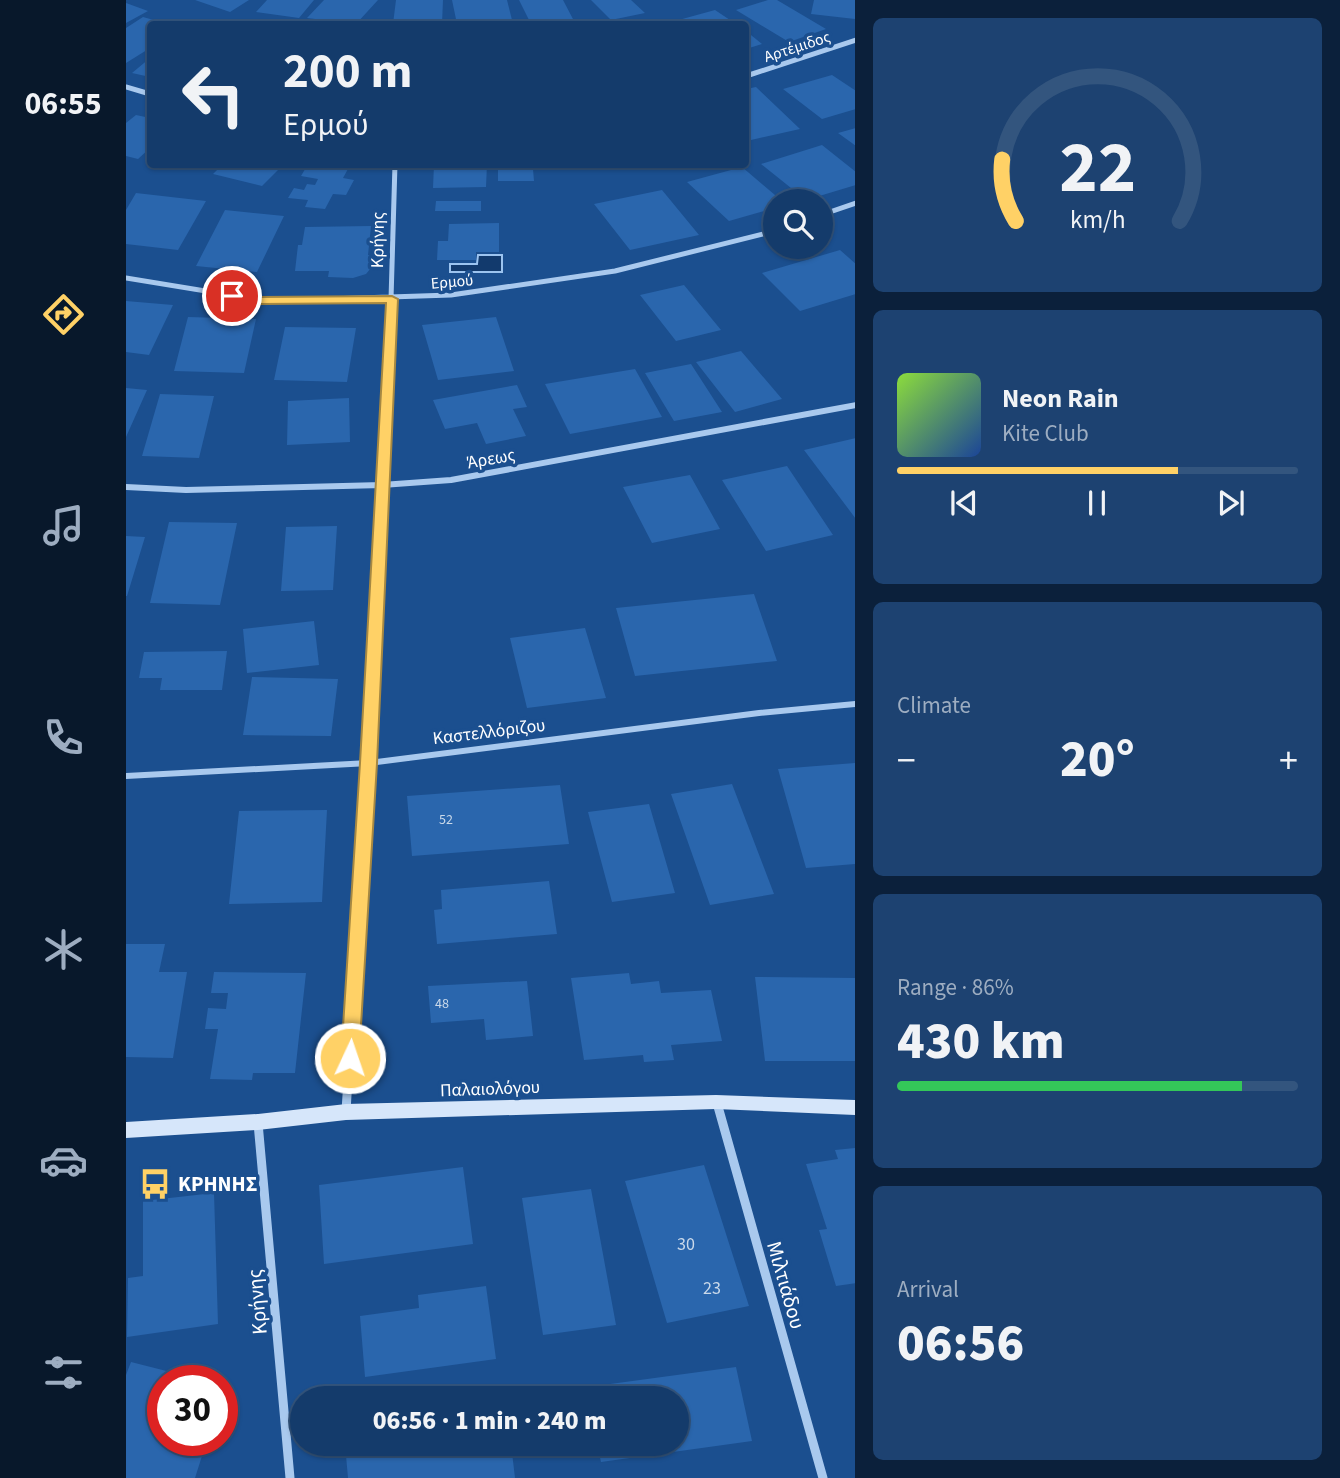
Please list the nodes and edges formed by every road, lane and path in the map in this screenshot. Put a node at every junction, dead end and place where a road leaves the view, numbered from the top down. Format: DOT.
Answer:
graph roads {
  1 [pos="855,40"];
  2 [pos="749,75"];
  3 [pos="126,87"];
  4 [pos="147,93"];
  5 [pos="395,168"];
  6 [pos="855,203"];
  7 [pos="833,211"];
  8 [pos="763,235"];
  9 [pos="126,278"];
  10 [pos="392,299"];
  11 [pos="855,405"];
  12 [pos="382,485"];
  13 [pos="126,487"];
  14 [pos="855,704"];
  15 [pos="369,763"];
  16 [pos="126,776"];
  17 [pos="716,1102"];
  18 [pos="855,1108"];
  19 [pos="346,1112"];
  20 [pos="258,1122"];
  21 [pos="126,1130"];
  22 [pos="290,1478"];
  23 [pos="823,1478"];
  1 -- 2 [label="street, Αρτέμιδος"];
  3 -- 4 [label="street"];
  5 -- 10 [label="street, Κρήνης"];
  6 -- 7 [label="street"];
  8 -- 10 [label="street, Ερμού"];
  9 -- 10 [label="street, Ερμού"];
  10 -- 12 [label="street, Κρήνης"];
  11 -- 12 [label="street, Άρεως"];
  12 -- 13 [label="street, Άρεως"];
  12 -- 15 [label="street, Κρήνης"];
  14 -- 15 [label="street, Καστελλόριζου"];
  15 -- 16 [label="street, Καστελλόριζου"];
  15 -- 19 [label="street, Κρήνης"];
  17 -- 18 [label="street, Παλαιολόγου"];
  17 -- 19 [label="street, Παλαιολόγου"];
  17 -- 23 [label="street, Μιλτιάδου"];
  19 -- 20 [label="street, Παλαιολόγου"];
  20 -- 21 [label="street, Παλαιολόγου"];
  20 -- 22 [label="street, Κρήνης"];
}
